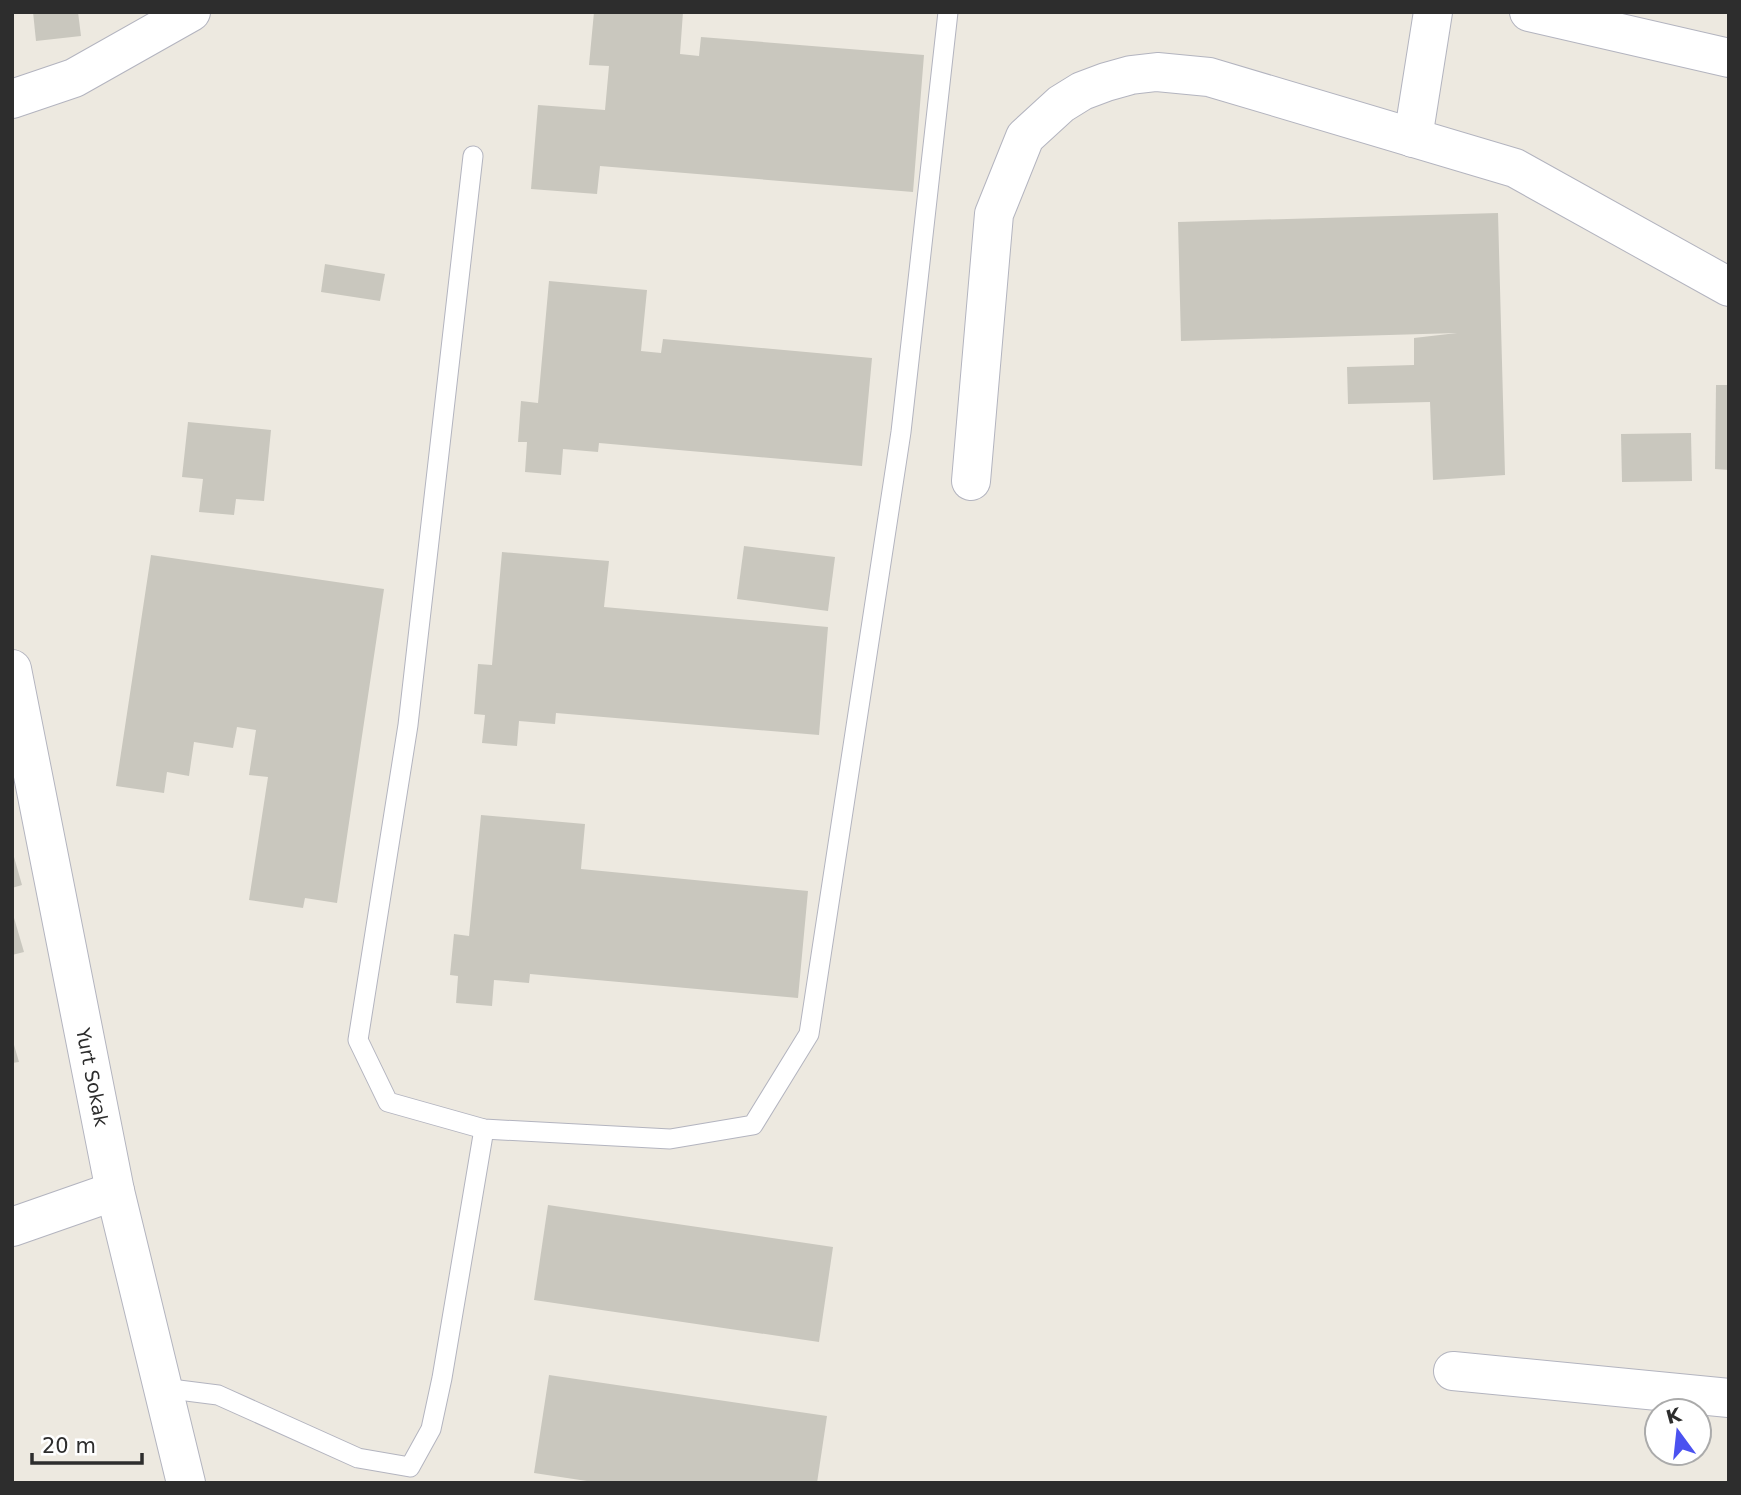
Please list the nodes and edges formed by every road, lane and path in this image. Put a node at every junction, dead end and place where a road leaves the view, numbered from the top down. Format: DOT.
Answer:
graph roads {
  1 [pos="191,12"];
  2 [pos="948,12"];
  3 [pos="1433,12"];
  4 [pos="1530,12"];
  5 [pos="1729,58"];
  6 [pos="12,99"];
  7 [pos="1413,138"];
  8 [pos="474,156"];
  9 [pos="1729,287"];
  10 [pos="971,481"];
  11 [pos="12,669"];
  12 [pos="484,1129"];
  13 [pos="116,1191"];
  14 [pos="12,1227"];
  15 [pos="1453,1371"];
  16 [pos="163,1388"];
  17 [pos="1729,1398"];
  18 [pos="186,1483"];
  1 -- 6 [label="street"];
  2 -- 12 [label="lane"];
  3 -- 7 [label="street"];
  4 -- 5 [label="street"];
  7 -- 9 [label="street"];
  7 -- 10 [label="street"];
  8 -- 12 [label="lane"];
  11 -- 13 [label="street, Yurt Sokak"];
  12 -- 16 [label="lane"];
  13 -- 14 [label="street"];
  13 -- 16 [label="street, Yurt Sokak"];
  15 -- 17 [label="street"];
  16 -- 18 [label="street, Yurt Sokak"];
}
